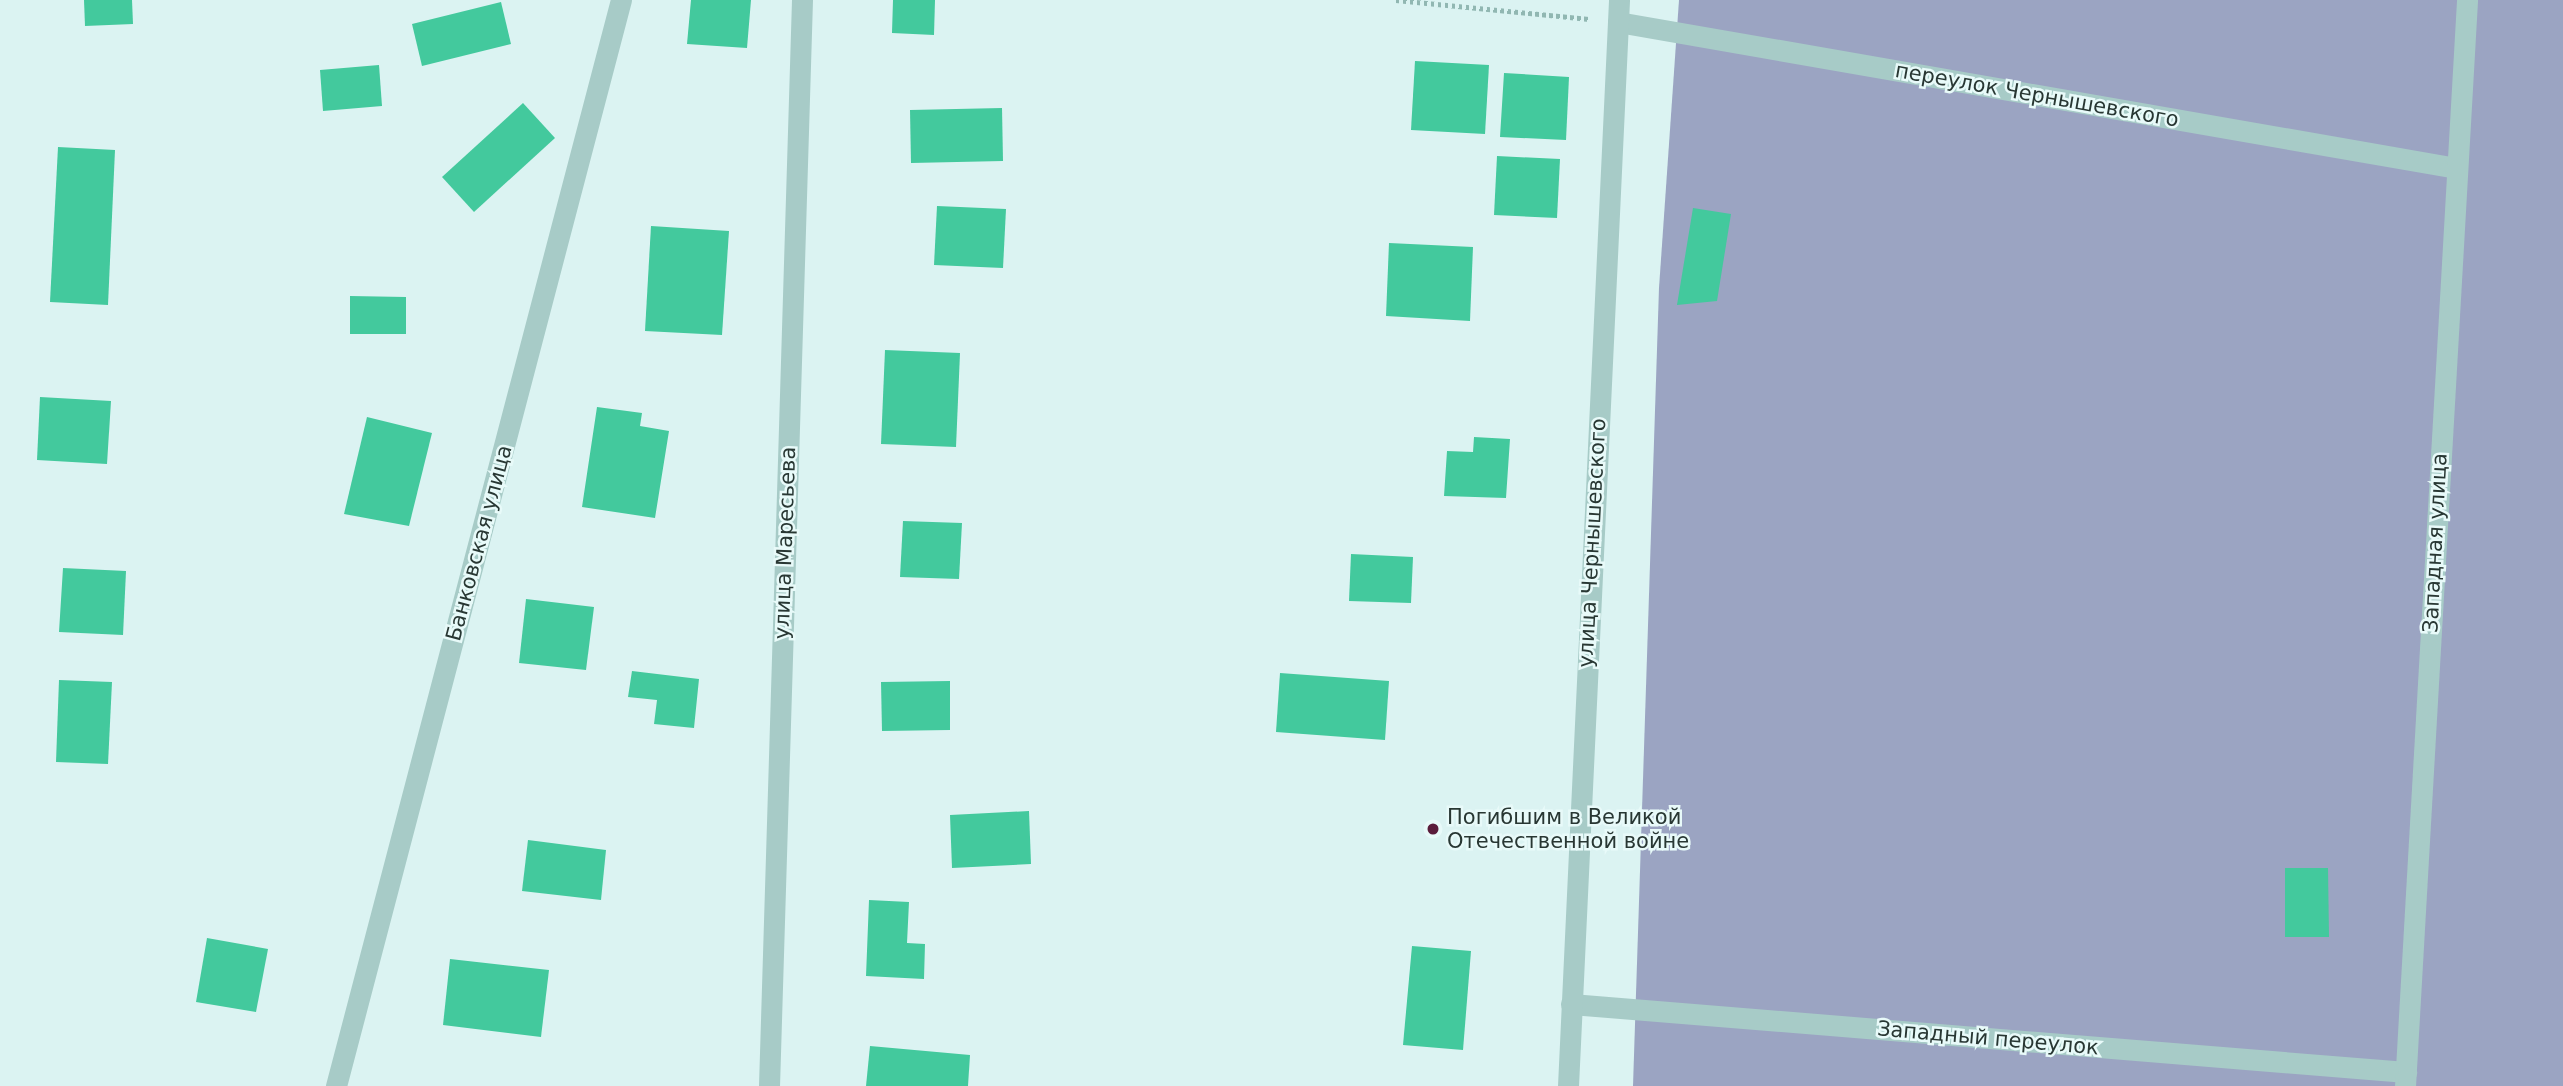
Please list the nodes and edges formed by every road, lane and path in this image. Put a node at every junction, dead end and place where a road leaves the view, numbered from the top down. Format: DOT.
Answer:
graph roads {
  1 [pos="621,0"];
  2 [pos="802,0"];
  3 [pos="1396,0"];
  4 [pos="1619,0"];
  5 [pos="2467,0"];
  6 [pos="1618,22"];
  7 [pos="2456,169"];
  8 [pos="1571,1004"];
  9 [pos="2405,1079"];
  10 [pos="337,1086"];
  11 [pos="769,1086"];
  12 [pos="1568,1086"];
  1 -- 10 [label="street, Банковская улица"];
  2 -- 11 [label="street, улица Маресьева"];
  3 -- 6 [label="path"];
  4 -- 6 [label="street, улица Чернышевского"];
  5 -- 7 [label="street, Западная улица"];
  6 -- 7 [label="street, переулок Чернышевского"];
  6 -- 8 [label="street, улица Чернышевского"];
  7 -- 9 [label="street, Западная улица"];
  8 -- 9 [label="street, Западный переулок"];
  8 -- 12 [label="street, улица Чернышевского"];
}
